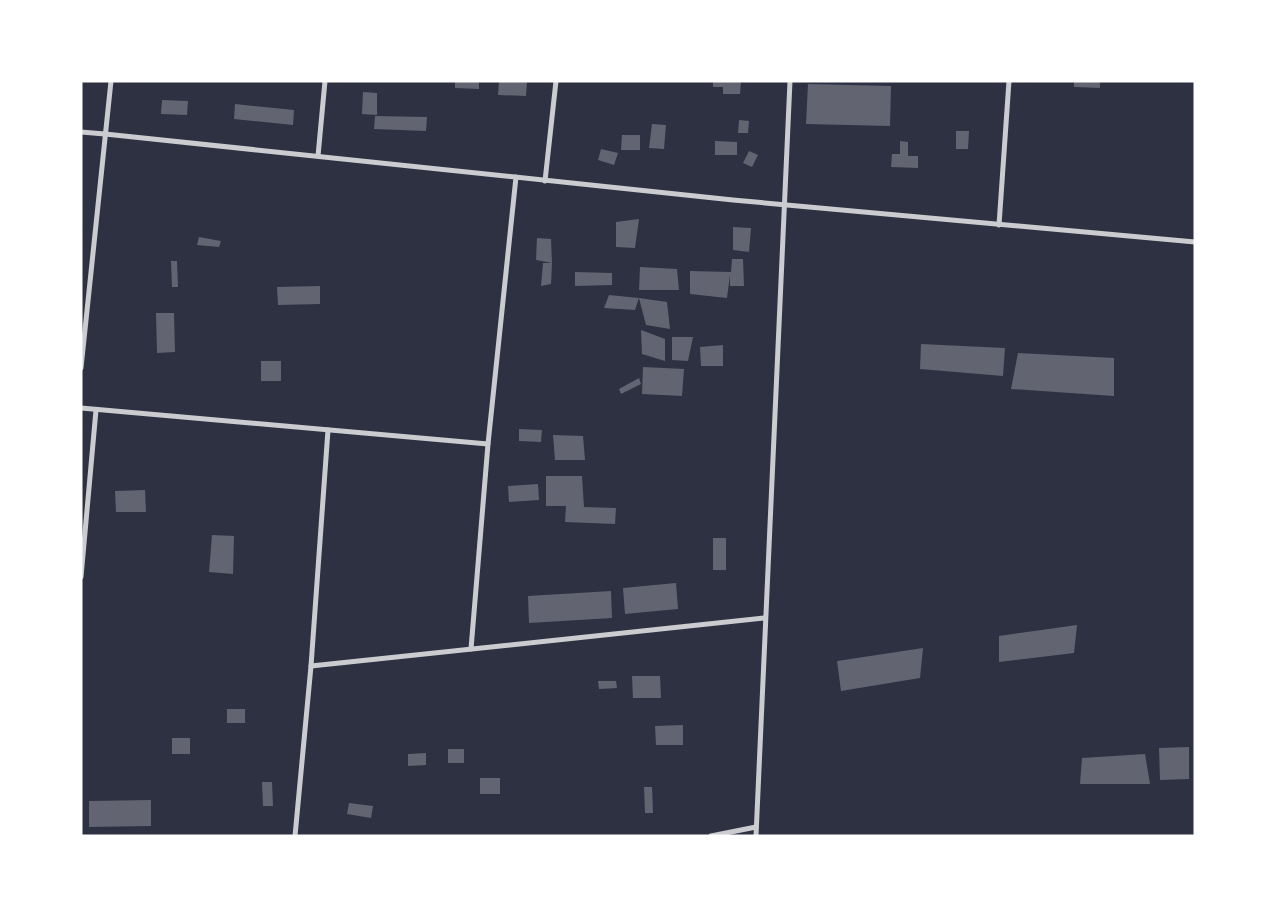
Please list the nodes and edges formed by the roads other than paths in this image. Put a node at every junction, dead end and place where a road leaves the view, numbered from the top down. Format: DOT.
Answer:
graph roads {
  1 [pos="111,81"];
  2 [pos="325,81"];
  3 [pos="556,81"];
  4 [pos="790,81"];
  5 [pos="1009,81"];
  6 [pos="81,132"];
  7 [pos="105,134"];
  8 [pos="318,156"];
  9 [pos="516,177"];
  10 [pos="545,180"];
  11 [pos="784,205"];
  12 [pos="999,225"];
  13 [pos="1195,242"];
  14 [pos="81,368"];
  15 [pos="81,408"];
  16 [pos="96,410"];
  17 [pos="328,430"];
  18 [pos="488,444"];
  19 [pos="81,577"];
  20 [pos="766,618"];
  21 [pos="471,650"];
  22 [pos="310,666"];
  23 [pos="756,827"];
  24 [pos="295,836"];
  25 [pos="710,836"];
  26 [pos="756,836"];
  1 -- 7 [label="street"];
  2 -- 8 [label="street"];
  3 -- 10 [label="street"];
  4 -- 11 [label="street"];
  5 -- 12 [label="street"];
  6 -- 7 [label="street"];
  7 -- 8 [label="street"];
  7 -- 14 [label="street"];
  8 -- 9 [label="street"];
  9 -- 10 [label="street"];
  9 -- 18 [label="street"];
  10 -- 11 [label="street"];
  11 -- 12 [label="street"];
  11 -- 20 [label="street"];
  12 -- 13 [label="street"];
  15 -- 16 [label="street"];
  16 -- 17 [label="street"];
  16 -- 19 [label="street"];
  17 -- 18 [label="street"];
  17 -- 22 [label="street"];
  18 -- 21 [label="street"];
  20 -- 21 [label="street"];
  20 -- 23 [label="street"];
  21 -- 22 [label="street"];
  22 -- 24 [label="street"];
  23 -- 25 [label="street"];
  23 -- 26 [label="street"];
}
